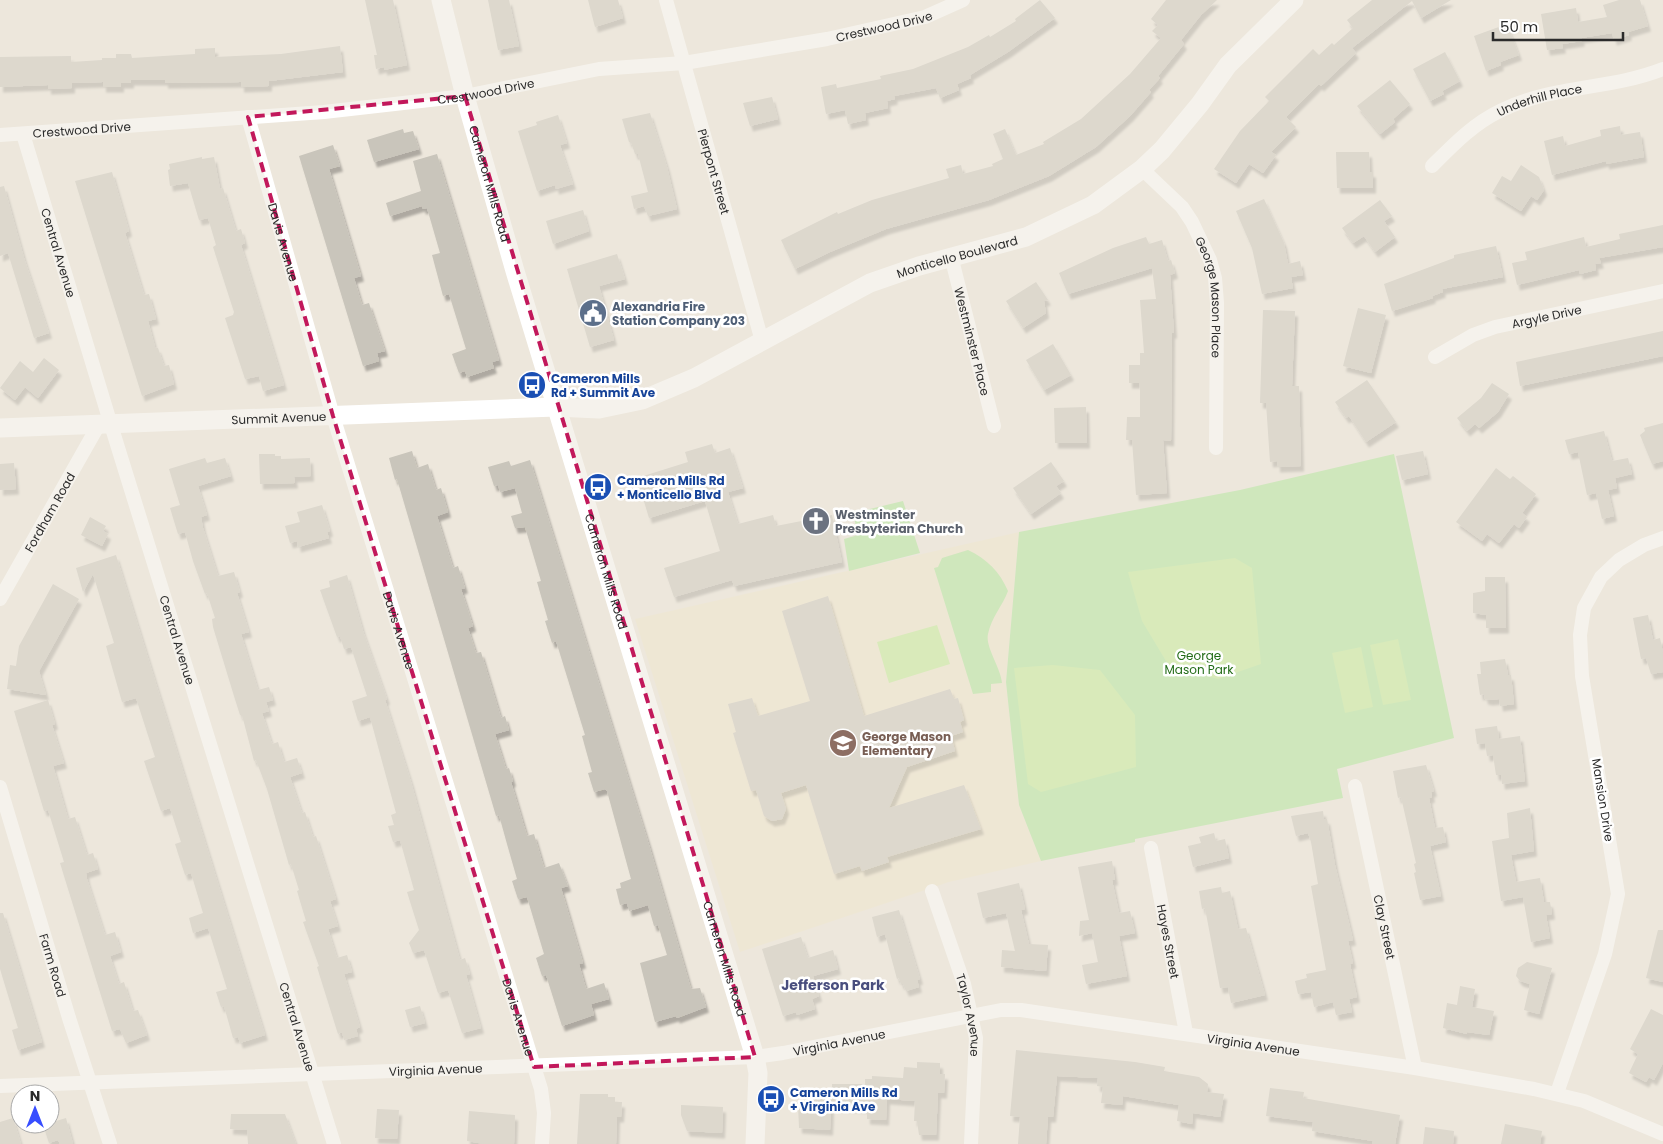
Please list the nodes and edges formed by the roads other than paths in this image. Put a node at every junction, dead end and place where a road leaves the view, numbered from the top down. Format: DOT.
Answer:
graph roads {
  1 [pos="440,0"];
  2 [pos="666,0"];
  3 [pos="963,0"];
  4 [pos="1294,0"];
  5 [pos="684,63"];
  6 [pos="1663,69"];
  7 [pos="465,96"];
  8 [pos="248,117"];
  9 [pos="23,134"];
  10 [pos="0,135"];
  11 [pos="1432,166"];
  12 [pos="1142,169"];
  13 [pos="951,256"];
  14 [pos="1663,291"];
  15 [pos="762,341"];
  16 [pos="1435,357"];
  17 [pos="556,406"];
  18 [pos="333,416"];
  19 [pos="104,425"];
  20 [pos="994,426"];
  21 [pos="0,428"];
  22 [pos="1216,448"];
  23 [pos="1663,538"];
  24 [pos="0,599"];
  25 [pos="1355,786"];
  26 [pos="0,787"];
  27 [pos="1152,848"];
  28 [pos="932,891"];
  29 [pos="971,1016"];
  30 [pos="1186,1034"];
  31 [pos="755,1056"];
  32 [pos="534,1067"];
  33 [pos="1415,1068"];
  34 [pos="312,1075"];
  35 [pos="90,1083"];
  36 [pos="0,1086"];
  37 [pos="1557,1093"];
  38 [pos="1663,1134"];
  39 [pos="110,1144"];
  40 [pos="334,1144"];
  41 [pos="542,1144"];
  42 [pos="756,1144"];
  43 [pos="972,1144"];
  1 -- 7 [label="street, Cameron Mills Road"];
  2 -- 5 [label="street, Pierpont Street"];
  3 -- 5 [label="street, Crestwood Drive"];
  4 -- 12 [label="street, Monticello Boulevard"];
  5 -- 7 [label="street, Crestwood Drive"];
  5 -- 15 [label="street, Pierpont Street"];
  6 -- 11 [label="street, Underhill Place"];
  7 -- 8 [label="street, Crestwood Drive"];
  7 -- 17 [label="street, Cameron Mills Road"];
  8 -- 9 [label="street, Crestwood Drive"];
  8 -- 18 [label="street, Davis Avenue"];
  9 -- 10 [label="street, Crestwood Drive"];
  9 -- 19 [label="street, Central Avenue"];
  12 -- 13 [label="street, Monticello Boulevard"];
  12 -- 22 [label="street, George Mason Place"];
  13 -- 15 [label="street, Monticello Boulevard"];
  13 -- 20 [label="street, Westminster Place"];
  14 -- 16 [label="street, Argyle Drive"];
  15 -- 17 [label="street, Monticello Boulevard"];
  17 -- 18 [label="street, Summit Avenue"];
  17 -- 31 [label="street, Cameron Mills Road"];
  18 -- 19 [label="street, Summit Avenue"];
  18 -- 32 [label="street, Davis Avenue"];
  19 -- 21 [label="street, Summit Avenue"];
  19 -- 24 [label="street, Fordham Road"];
  19 -- 34 [label="street, Central Avenue"];
  23 -- 37 [label="street, Mansion Drive"];
  25 -- 33 [label="street, Clay Street"];
  26 -- 35 [label="street, Farm Road"];
  27 -- 30 [label="street, Hayes Street"];
  28 -- 29 [label="street, Taylor Avenue"];
  29 -- 30 [label="street, Virginia Avenue"];
  29 -- 31 [label="street, Virginia Avenue"];
  29 -- 43 [label="street, Taylor Avenue"];
  30 -- 33 [label="street, Virginia Avenue"];
  31 -- 32 [label="street, Virginia Avenue"];
  31 -- 42 [label="street, Cameron Mills Road"];
  32 -- 34 [label="street, Virginia Avenue"];
  32 -- 41 [label="street, Davis Avenue"];
  33 -- 37 [label="street, Virginia Avenue"];
  34 -- 35 [label="street, Virginia Avenue"];
  34 -- 40 [label="street, Central Avenue"];
  35 -- 36 [label="street, Virginia Avenue"];
  35 -- 39 [label="street, Farm Road"];
  37 -- 38 [label="street, Virginia Avenue"];
}
